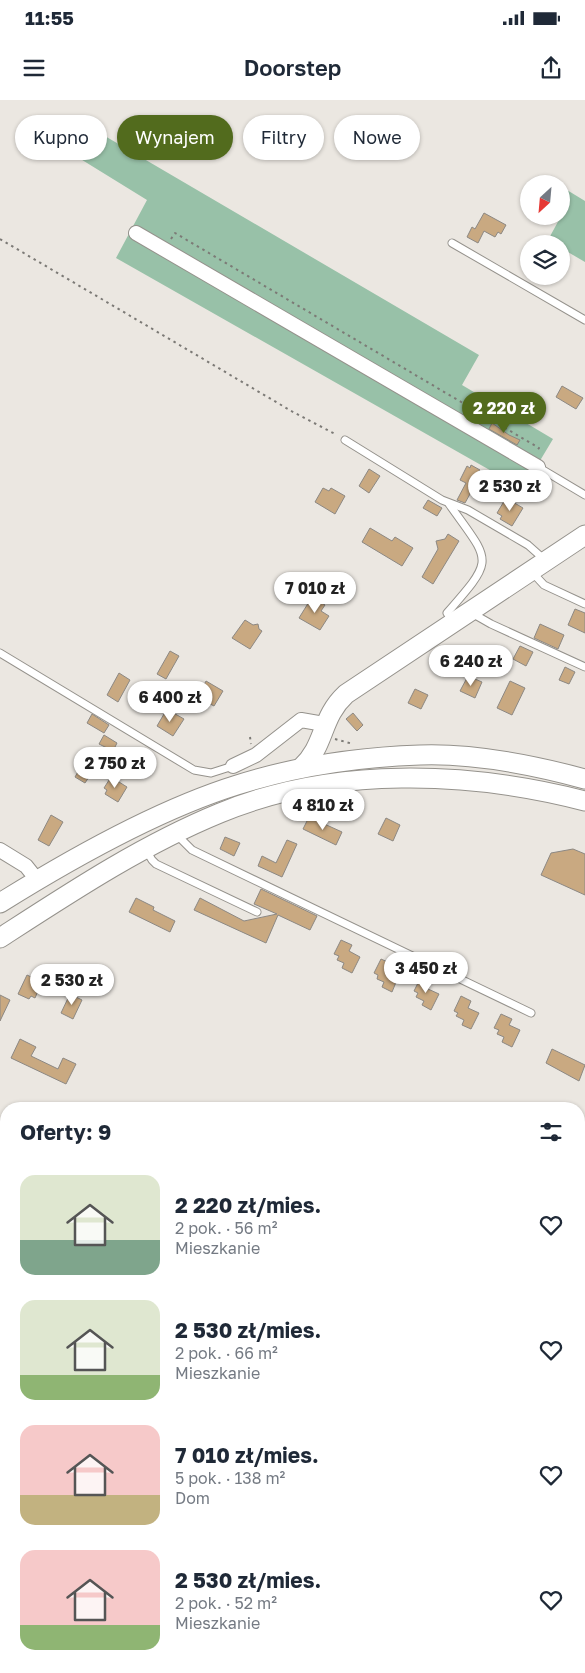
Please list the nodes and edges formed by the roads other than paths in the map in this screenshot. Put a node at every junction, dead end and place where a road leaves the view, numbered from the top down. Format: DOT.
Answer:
graph roads {
  1 [pos="136,233"];
  2 [pos="452,243"];
  3 [pos="585,320"];
  4 [pos="345,440"];
  5 [pos="534,465"];
  6 [pos="585,495"];
  7 [pos="450,504"];
  8 [pos="585,535"];
  9 [pos="538,566"];
  10 [pos="585,604"];
  11 [pos="473,608"];
  12 [pos="453,622"];
  13 [pos="0,653"];
  14 [pos="585,667"];
  15 [pos="323,732"];
  16 [pos="328,763"];
  17 [pos="232,766"];
  18 [pos="301,768"];
  19 [pos="585,778"];
  20 [pos="317,786"];
  21 [pos="585,801"];
  22 [pos="175,833"];
  23 [pos="145,848"];
  24 [pos="0,850"];
  25 [pos="38,881"];
  26 [pos="0,903"];
  27 [pos="47,907"];
  28 [pos="257,912"];
  29 [pos="0,938"];
  30 [pos="531,1013"];
  1 -- 5 [label="street"];
  2 -- 3 [label="lane"];
  4 -- 7 [label="lane"];
  5 -- 6 [label="lane"];
  7 -- 9 [label="lane"];
  7 -- 12 [label="lane"];
  8 -- 9 [label="main road"];
  9 -- 10 [label="lane"];
  9 -- 11 [label="main road"];
  11 -- 12 [label="main road"];
  11 -- 14 [label="lane"];
  12 -- 15 [label="main road"];
  13 -- 17 [label="lane"];
  15 -- 16 [label="main road"];
  15 -- 17 [label="street"];
  15 -- 18 [label="main road"];
  16 -- 18 [label="main road"];
  16 -- 19 [label="main road"];
  16 -- 20 [label="main road"];
  18 -- 25 [label="main road"];
  20 -- 21 [label="main road"];
  20 -- 22 [label="main road"];
  22 -- 23 [label="main road"];
  22 -- 30 [label="lane"];
  23 -- 27 [label="main road"];
  23 -- 28 [label="lane"];
  24 -- 25 [label="street"];
  25 -- 26 [label="main road"];
  25 -- 27 [label="main road"];
  27 -- 29 [label="main road"];
}
